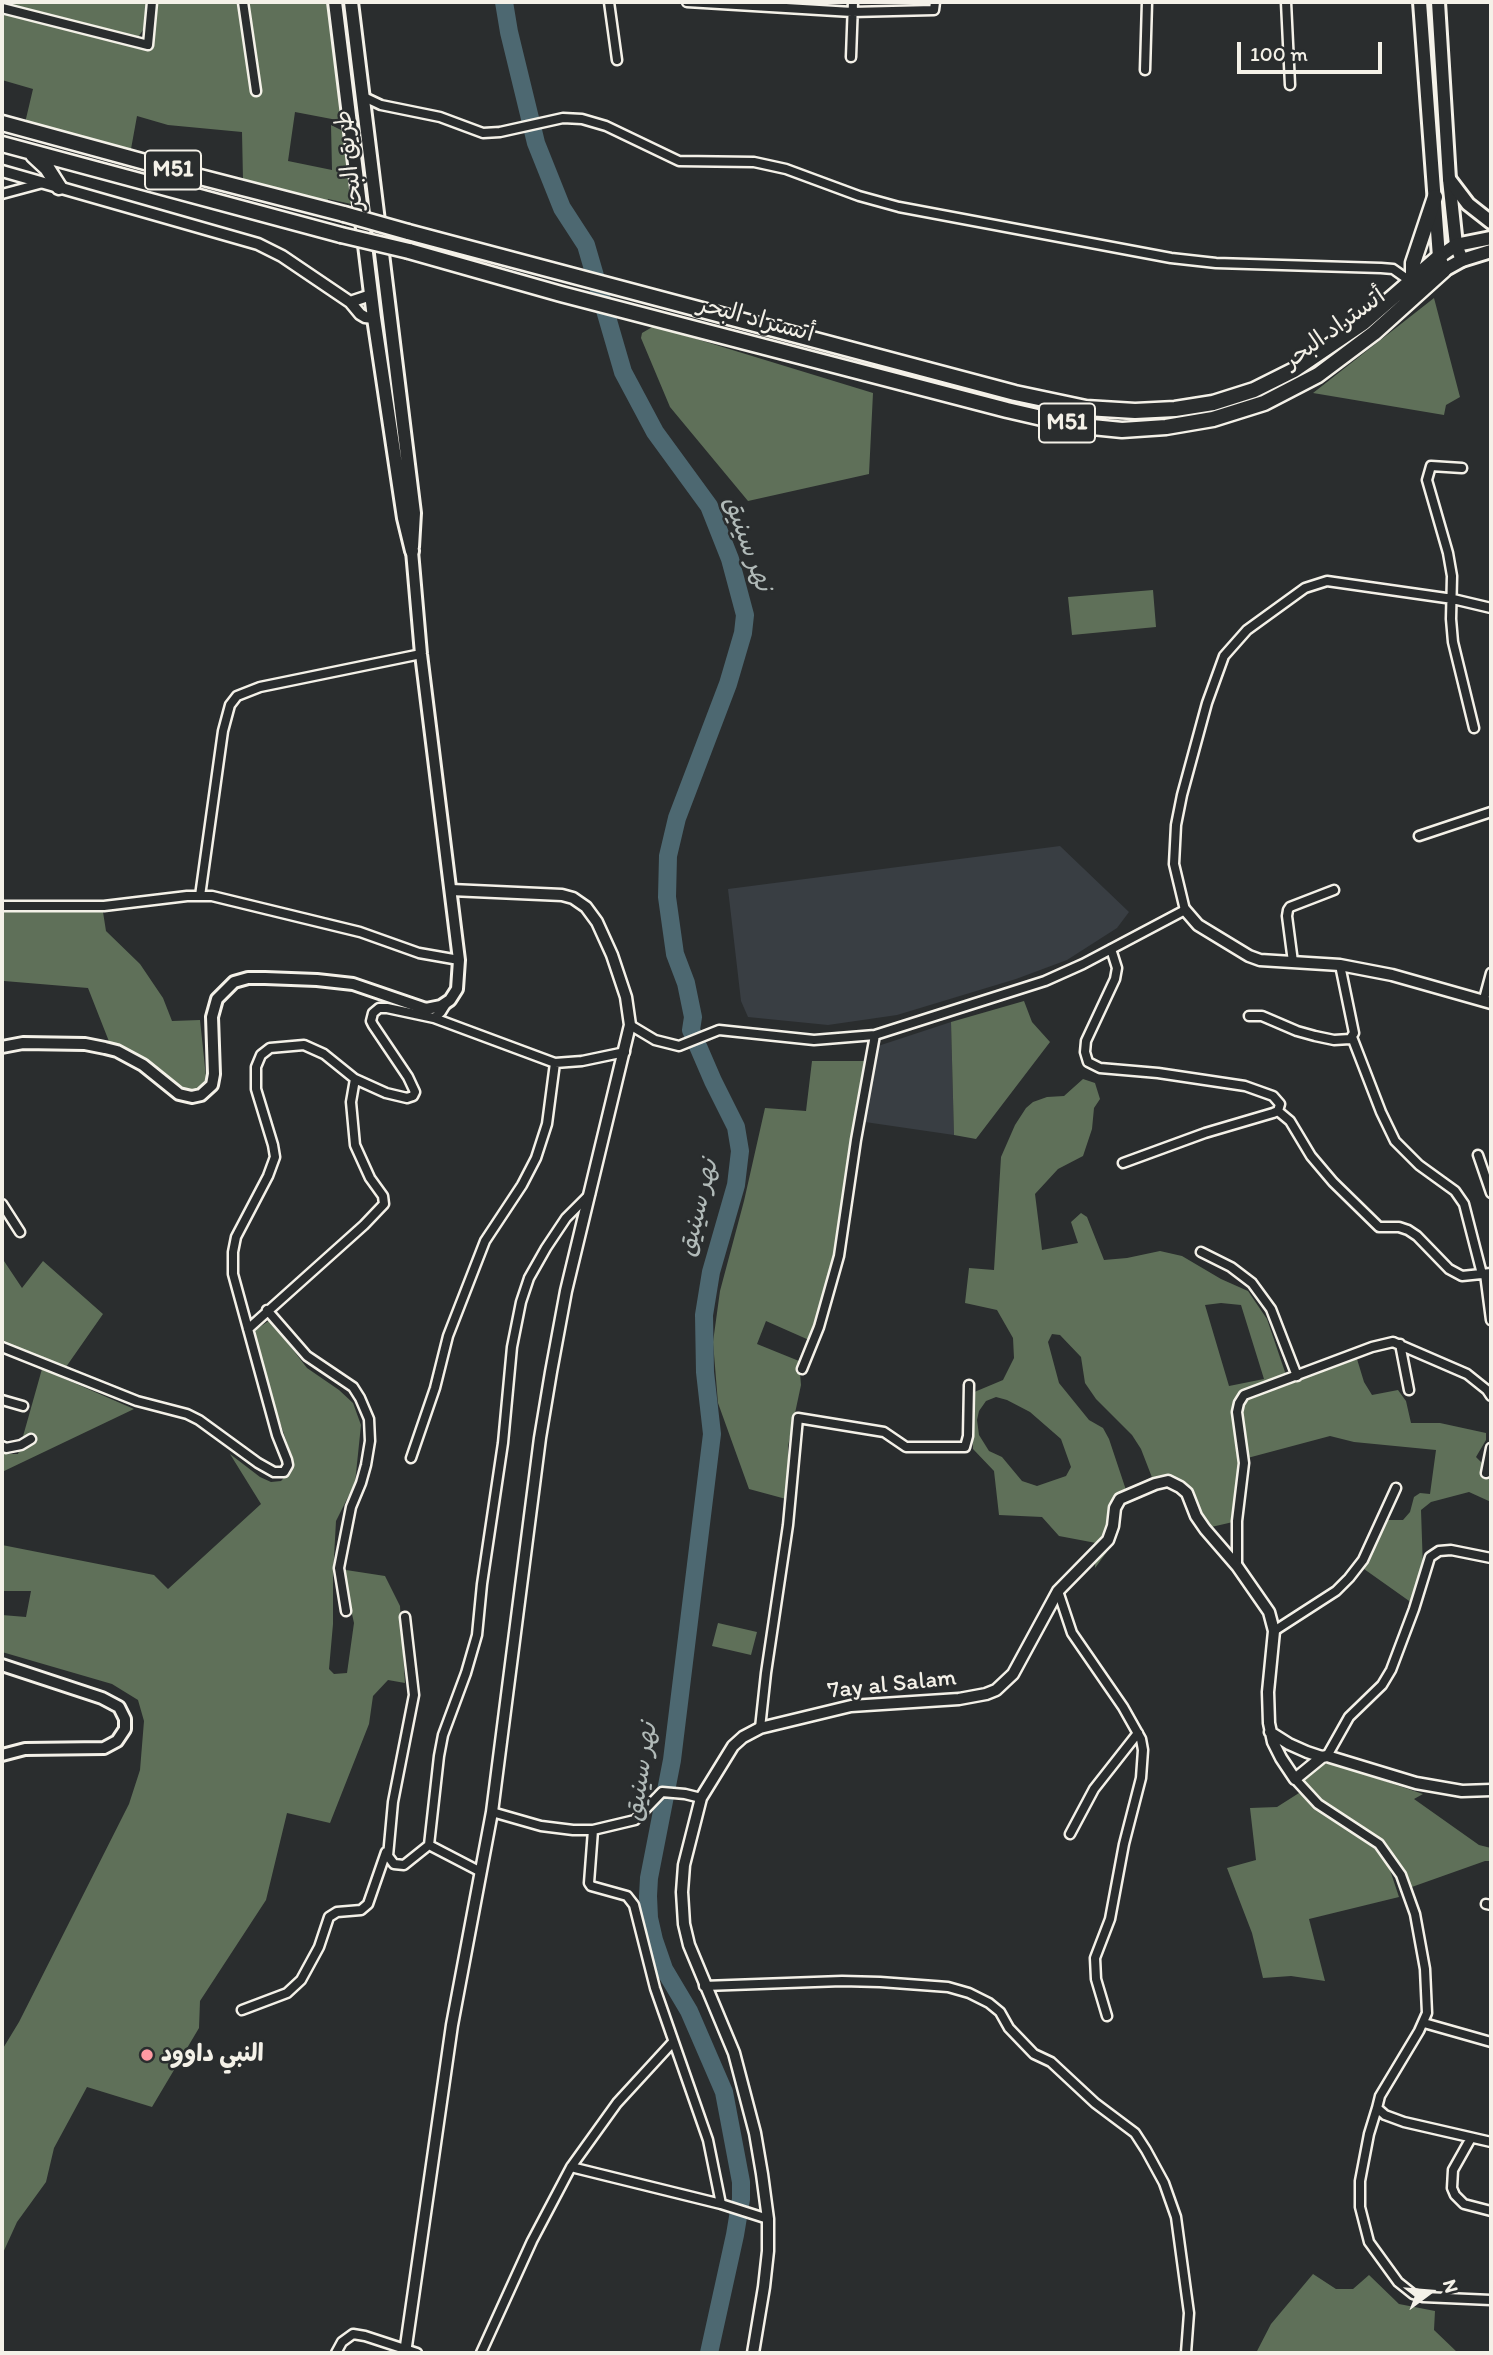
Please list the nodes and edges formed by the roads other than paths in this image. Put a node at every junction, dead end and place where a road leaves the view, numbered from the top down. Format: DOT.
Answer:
graph roads {
  1 [pos="152,2"];
  2 [pos="243,2"];
  3 [pos="335,2"];
  4 [pos="351,2"];
  5 [pos="609,2"];
  6 [pos="687,2"];
  7 [pos="853,2"];
  8 [pos="935,2"];
  9 [pos="1147,2"];
  10 [pos="1286,2"];
  11 [pos="1420,2"];
  12 [pos="1438,2"];
  13 [pos="2,8"];
  14 [pos="852,12"];
  15 [pos="851,57"];
  16 [pos="617,60"];
  17 [pos="1145,70"];
  18 [pos="1290,85"];
  19 [pos="256,91"];
  20 [pos="364,97"];
  21 [pos="2,123"];
  22 [pos="2,144"];
  23 [pos="30,152"];
  24 [pos="2,171"];
  25 [pos="1449,178"];
  26 [pos="43,183"];
  27 [pos="59,187"];
  28 [pos="2,194"];
  29 [pos="1435,197"];
  30 [pos="1491,222"];
  31 [pos="1491,238"];
  32 [pos="1456,245"];
  33 [pos="1491,251"];
  34 [pos="1462,260"];
  35 [pos="1442,263"];
  36 [pos="1411,280"];
  37 [pos="387,294"];
  38 [pos="371,295"];
  39 [pos="350,302"];
  40 [pos="389,313"];
  41 [pos="374,318"];
  42 [pos="1462,468"];
  43 [pos="412,551"];
  44 [pos="1453,599"];
  45 [pos="1491,608"];
  46 [pos="421,654"];
  47 [pos="1474,727"];
  48 [pos="1491,812"];
  49 [pos="1419,836"];
  50 [pos="452,890"];
  51 [pos="1334,890"];
  52 [pos="200,896"];
  53 [pos="2,906"];
  54 [pos="1185,910"];
  55 [pos="1111,949"];
  56 [pos="459,960"];
  57 [pos="1293,962"];
  58 [pos="1340,965"];
  59 [pos="1491,973"];
  60 [pos="1488,1001"];
  61 [pos="446,1004"];
  62 [pos="1249,1016"];
  63 [pos="434,1018"];
  64 [pos="630,1025"];
  65 [pos="875,1035"];
  66 [pos="1352,1037"];
  67 [pos="2,1047"];
  68 [pos="625,1052"];
  69 [pos="555,1063"];
  70 [pos="355,1079"];
  71 [pos="1278,1111"];
  72 [pos="1479,1155"];
  73 [pos="1124,1163"];
  74 [pos="1491,1193"];
  75 [pos="590,1194"];
  76 [pos="2,1204"];
  77 [pos="20,1232"];
  78 [pos="1201,1252"];
  79 [pos="1486,1274"];
  80 [pos="267,1310"];
  81 [pos="1491,1320"];
  82 [pos="248,1329"];
  83 [pos="1399,1344"];
  84 [pos="2,1347"];
  85 [pos="802,1369"];
  86 [pos="1297,1376"];
  87 [pos="969,1385"];
  88 [pos="1409,1390"];
  89 [pos="1491,1396"];
  90 [pos="2,1400"];
  91 [pos="23,1406"];
  92 [pos="31,1438"];
  93 [pos="2,1446"];
  94 [pos="1491,1448"];
  95 [pos="411,1458"];
  96 [pos="1486,1473"];
  97 [pos="1396,1488"];
  98 [pos="1491,1558"];
  99 [pos="1237,1566"];
  100 [pos="1058,1591"];
  101 [pos="346,1611"];
  102 [pos="405,1617"];
  103 [pos="1274,1631"];
  104 [pos="2,1665"];
  105 [pos="760,1728"];
  106 [pos="1270,1732"];
  107 [pos="1138,1733"];
  108 [pos="2,1755"];
  109 [pos="1324,1757"];
  110 [pos="1295,1779"];
  111 [pos="1491,1790"];
  112 [pos="701,1798"];
  113 [pos="492,1812"];
  114 [pos="593,1830"];
  115 [pos="1070,1834"];
  116 [pos="429,1845"];
  117 [pos="387,1850"];
  118 [pos="481,1872"];
  119 [pos="704,1986"];
  120 [pos="242,2010"];
  121 [pos="1107,2016"];
  122 [pos="1424,2023"];
  123 [pos="673,2042"];
  124 [pos="1491,2042"];
  125 [pos="1377,2108"];
  126 [pos="1471,2138"];
  127 [pos="1491,2142"];
  128 [pos="571,2167"];
  129 [pos="726,2206"];
  130 [pos="1491,2211"];
  131 [pos="768,2219"];
  132 [pos="1491,2300"];
  133 [pos="405,2351"];
  134 [pos="336,2353"];
  135 [pos="417,2353"];
  136 [pos="481,2353"];
  137 [pos="753,2353"];
  138 [pos="1186,2353"];
  1 -- 13 [label="street"];
  2 -- 19 [label="street"];
  3 -- 38 [label="main road"];
  4 -- 20 [label="main road, طريق البحر"];
  5 -- 16 [label="street"];
  6 -- 14 [label="street"];
  7 -- 14 [label="street"];
  8 -- 14 [label="street"];
  9 -- 17 [label="street"];
  10 -- 18 [label="street"];
  11 -- 29 [label="main road"];
  12 -- 25 [label="main road"];
  14 -- 15 [label="street"];
  20 -- 36 [label="street"];
  20 -- 37 [label="main road, طريق البحر"];
  21 -- 36 [label="highway, أتستراد البحر / M51, bridge"];
  22 -- 23 [label="highway, أتستراد البحر / M51"];
  23 -- 27 [label="highway"];
  23 -- 35 [label="highway, أتستراد البحر / M51, bridge"];
  24 -- 26 [label="street"];
  25 -- 30 [label="main road"];
  25 -- 32 [label="main road"];
  26 -- 27 [label="street"];
  26 -- 28 [label="street"];
  27 -- 39 [label="street"];
  29 -- 35 [label="main road"];
  29 -- 36 [label="highway"];
  31 -- 32 [label="main road"];
  32 -- 34 [label="main road"];
  32 -- 35 [label="main road"];
  33 -- 34 [label="main road, أتستراد البحر"];
  34 -- 35 [label="main road, أتستراد البحر"];
  35 -- 36 [label="highway, أتستراد البحر / M51"];
  37 -- 38 [label="main road"];
  37 -- 40 [label="main road, طريق البحر"];
  38 -- 39 [label="street"];
  38 -- 41 [label="main road"];
  39 -- 41 [label="street"];
  40 -- 41 [label="main road"];
  40 -- 43 [label="main road, طريق البحر"];
  41 -- 43 [label="main road"];
  42 -- 44 [label="street"];
  43 -- 46 [label="main road"];
  44 -- 45 [label="street"];
  44 -- 47 [label="street"];
  44 -- 54 [label="street"];
  46 -- 50 [label="main road"];
  46 -- 52 [label="street"];
  48 -- 49 [label="street"];
  50 -- 56 [label="main road"];
  50 -- 64 [label="street"];
  51 -- 57 [label="street"];
  52 -- 53 [label="street"];
  52 -- 56 [label="street"];
  54 -- 55 [label="street"];
  54 -- 57 [label="street"];
  55 -- 65 [label="street"];
  55 -- 71 [label="street"];
  56 -- 61 [label="main road"];
  57 -- 58 [label="street"];
  58 -- 60 [label="street"];
  58 -- 66 [label="street"];
  59 -- 60 [label="street"];
  61 -- 63 [label="street"];
  61 -- 67 [label="main road"];
  62 -- 66 [label="street"];
  63 -- 69 [label="street"];
  63 -- 70 [label="street"];
  64 -- 65 [label="street"];
  64 -- 68 [label="street"];
  65 -- 85 [label="street"];
  66 -- 79 [label="street"];
  68 -- 69 [label="street"];
  68 -- 75 [label="street"];
  69 -- 95 [label="street"];
  70 -- 80 [label="street"];
  70 -- 82 [label="street"];
  71 -- 73 [label="street"];
  71 -- 79 [label="street"];
  72 -- 74 [label="street"];
  75 -- 113 [label="street"];
  75 -- 116 [label="street"];
  76 -- 77 [label="street"];
  78 -- 86 [label="street"];
  79 -- 81 [label="street"];
  80 -- 82 [label="street"];
  80 -- 101 [label="street"];
  82 -- 84 [label="street"];
  83 -- 86 [label="street"];
  83 -- 88 [label="street"];
  83 -- 89 [label="street"];
  86 -- 99 [label="street"];
  87 -- 105 [label="street"];
  90 -- 91 [label="street"];
  92 -- 93 [label="street"];
  94 -- 96 [label="street"];
  97 -- 103 [label="street"];
  98 -- 109 [label="street"];
  99 -- 100 [label="street, 7ay al Salam"];
  99 -- 103 [label="street, 7ay al Salam"];
  100 -- 105 [label="street, 7ay al Salam"];
  100 -- 107 [label="street"];
  102 -- 117 [label="street"];
  103 -- 106 [label="street, 7ay al Salam"];
  104 -- 108 [label="main road"];
  105 -- 112 [label="street, 7ay al Salam"];
  106 -- 109 [label="street"];
  106 -- 110 [label="street"];
  107 -- 115 [label="street"];
  107 -- 121 [label="street"];
  109 -- 110 [label="street"];
  109 -- 111 [label="street"];
  110 -- 122 [label="street"];
  112 -- 114 [label="street"];
  112 -- 119 [label="street, 7ay al Salam"];
  113 -- 114 [label="street"];
  113 -- 118 [label="street"];
  114 -- 123 [label="street"];
  116 -- 117 [label="street"];
  116 -- 118 [label="street"];
  117 -- 120 [label="street"];
  118 -- 133 [label="street"];
  119 -- 131 [label="street, 7ay al Salam"];
  119 -- 138 [label="street"];
  122 -- 124 [label="street"];
  122 -- 125 [label="street"];
  123 -- 128 [label="street"];
  123 -- 129 [label="street"];
  125 -- 126 [label="street"];
  125 -- 132 [label="street"];
  126 -- 127 [label="street"];
  126 -- 130 [label="street"];
  128 -- 129 [label="street"];
  128 -- 136 [label="street"];
  129 -- 131 [label="street"];
  131 -- 137 [label="street, 7ay al Salam"];
  133 -- 134 [label="street"];
  133 -- 135 [label="street"];
}
